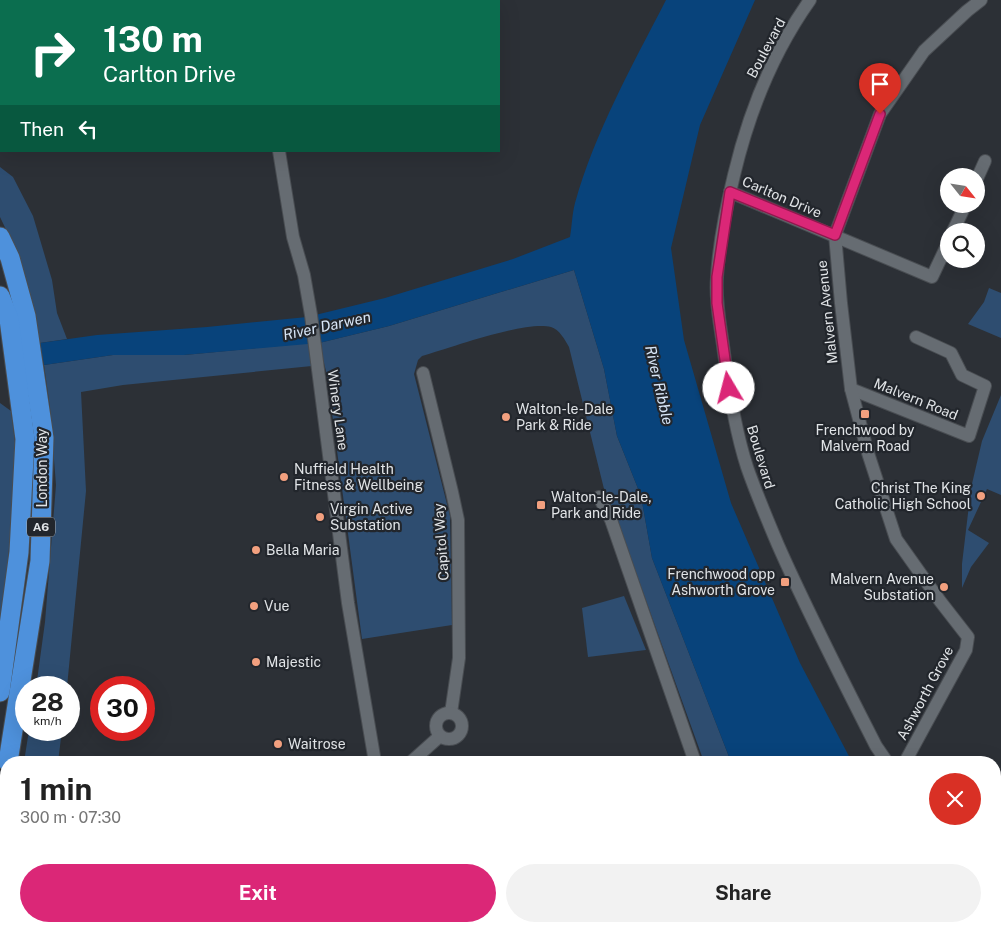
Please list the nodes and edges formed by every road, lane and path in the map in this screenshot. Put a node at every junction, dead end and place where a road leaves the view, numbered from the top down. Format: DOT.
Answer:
graph roads {
  1 [pos="810,0"];
  2 [pos="981,0"];
  3 [pos="279,152"];
  4 [pos="985,161"];
  5 [pos="982,168"];
  6 [pos="730,192"];
  7 [pos="835,235"];
  8 [pos="0,237"];
  9 [pos="940,261"];
  10 [pos="0,296"];
  11 [pos="17,317"];
  12 [pos="916,336"];
  13 [pos="423,373"];
  14 [pos="851,389"];
  15 [pos="599,497"];
  16 [pos="968,637"];
  17 [pos="0,692"];
  18 [pos="451,713"];
  19 [pos="440,736"];
  20 [pos="9,756"];
  21 [pos="374,756"];
  22 [pos="418,756"];
  23 [pos="693,756"];
  24 [pos="883,756"];
  25 [pos="908,756"];
  1 -- 6 [label="street, Boulevard"];
  2 -- 7 [label="street, Malvern Avenue"];
  3 -- 21 [label="street, Winery Lane"];
  4 -- 5 [label="street"];
  6 -- 7 [label="street, Carlton Drive"];
  6 -- 24 [label="street, Boulevard"];
  7 -- 9 [label="street, Carlton Drive"];
  7 -- 14 [label="street, Malvern Avenue"];
  8 -- 11 [label="highway, London Way / A6"];
  10 -- 11 [label="highway, London Way / A6"];
  11 -- 17 [label="highway, London Way / A6"];
  11 -- 20 [label="highway, London Way / A6"];
  12 -- 14 [label="street, Malvern Road"];
  13 -- 18 [label="street, Capitol Way"];
  14 -- 16 [label="street, Malvern Avenue"];
  15 -- 23 [label="street"];
  16 -- 25 [label="street, Ashworth Grove"];
  18 -- 19 [label="street"];
  18 -- 19 [label="street"];
  19 -- 22 [label="street"];
}
